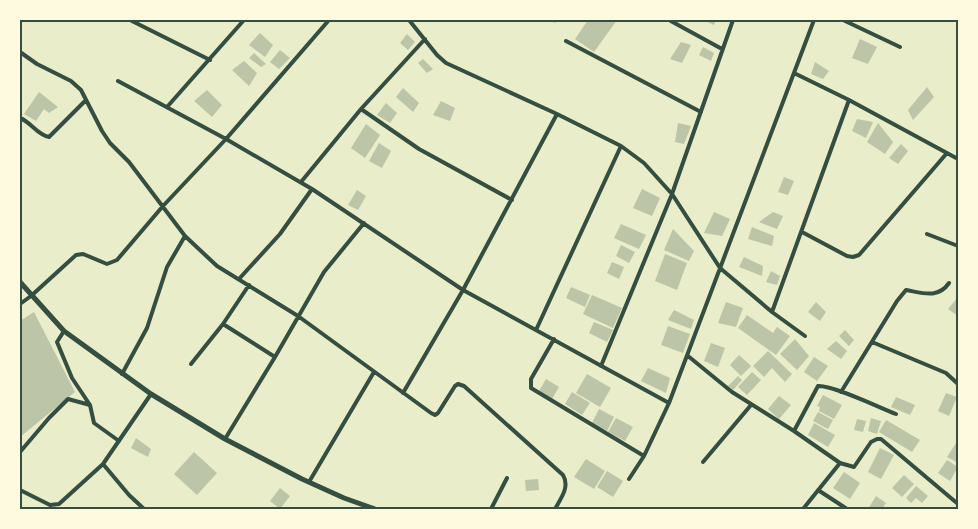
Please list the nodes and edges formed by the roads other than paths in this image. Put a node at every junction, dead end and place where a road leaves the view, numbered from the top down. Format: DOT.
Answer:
graph roads {
  1 [pos="130,20"];
  2 [pos="244,20"];
  3 [pos="329,20"];
  4 [pos="409,20"];
  5 [pos="669,20"];
  6 [pos="733,20"];
  7 [pos="814,20"];
  8 [pos="843,20"];
  9 [pos="425,39"];
  10 [pos="566,41"];
  11 [pos="900,47"];
  12 [pos="722,49"];
  13 [pos="20,52"];
  14 [pos="210,60"];
  15 [pos="794,73"];
  16 [pos="118,81"];
  17 [pos="86,100"];
  18 [pos="849,100"];
  19 [pos="167,108"];
  20 [pos="361,109"];
  21 [pos="701,112"];
  22 [pos="557,114"];
  23 [pos="20,118"];
  24 [pos="226,139"];
  25 [pos="621,146"];
  26 [pos="947,153"];
  27 [pos="958,160"];
  28 [pos="301,182"];
  29 [pos="312,189"];
  30 [pos="672,194"];
  31 [pos="512,200"];
  32 [pos="163,206"];
  33 [pos="364,223"];
  34 [pos="802,232"];
  35 [pos="927,234"];
  36 [pos="185,236"];
  37 [pos="958,246"];
  38 [pos="720,268"];
  39 [pos="239,279"];
  40 [pos="20,282"];
  41 [pos="949,282"];
  42 [pos="249,285"];
  43 [pos="463,290"];
  44 [pos="31,296"];
  45 [pos="20,304"];
  46 [pos="772,312"];
  47 [pos="298,316"];
  48 [pos="223,324"];
  49 [pos="536,330"];
  50 [pos="64,331"];
  51 [pos="805,336"];
  52 [pos="554,339"];
  53 [pos="872,342"];
  54 [pos="688,356"];
  55 [pos="275,357"];
  56 [pos="190,364"];
  57 [pos="602,366"];
  58 [pos="374,372"];
  59 [pos="122,374"];
  60 [pos="958,384"];
  61 [pos="841,392"];
  62 [pos="403,393"];
  63 [pos="151,394"];
  64 [pos="669,403"];
  65 [pos="751,405"];
  66 [pos="90,406"];
  67 [pos="896,414"];
  68 [pos="794,431"];
  69 [pos="225,439"];
  70 [pos="119,441"];
  71 [pos="20,452"];
  72 [pos="644,456"];
  73 [pos="703,462"];
  74 [pos="840,463"];
  75 [pos="104,464"];
  76 [pos="507,478"];
  77 [pos="629,479"];
  78 [pos="309,482"];
  79 [pos="20,490"];
  80 [pos="818,490"];
  81 [pos="958,504"];
  82 [pos="144,509"];
  83 [pos="375,509"];
  84 [pos="491,509"];
  85 [pos="555,509"];
  86 [pos="803,509"];
  87 [pos="847,509"];
  1 -- 14 [label="street"];
  2 -- 14 [label="street"];
  3 -- 24 [label="street"];
  4 -- 9 [label="street"];
  5 -- 12 [label="street"];
  6 -- 12 [label="street"];
  7 -- 15 [label="street"];
  8 -- 11 [label="street"];
  9 -- 20 [label="street"];
  9 -- 22 [label="street"];
  10 -- 21 [label="street"];
  12 -- 21 [label="street"];
  13 -- 17 [label="street"];
  14 -- 19 [label="street"];
  15 -- 18 [label="street"];
  15 -- 38 [label="street"];
  16 -- 19 [label="street"];
  17 -- 23 [label="street"];
  17 -- 32 [label="street"];
  18 -- 26 [label="street"];
  18 -- 34 [label="street"];
  19 -- 24 [label="street"];
  20 -- 28 [label="street"];
  20 -- 31 [label="street"];
  21 -- 30 [label="street"];
  22 -- 25 [label="street"];
  22 -- 31 [label="street"];
  24 -- 28 [label="street"];
  24 -- 32 [label="street"];
  25 -- 30 [label="street"];
  25 -- 49 [label="street"];
  26 -- 27 [label="street"];
  26 -- 34 [label="street"];
  28 -- 29 [label="street"];
  29 -- 33 [label="street"];
  29 -- 39 [label="street"];
  30 -- 38 [label="street"];
  30 -- 57 [label="street"];
  31 -- 43 [label="street"];
  32 -- 36 [label="street"];
  32 -- 44 [label="street"];
  33 -- 43 [label="street"];
  33 -- 47 [label="street"];
  34 -- 46 [label="street"];
  35 -- 37 [label="street"];
  36 -- 39 [label="street"];
  36 -- 59 [label="street"];
  38 -- 46 [label="street"];
  38 -- 54 [label="street"];
  39 -- 42 [label="street"];
  40 -- 44 [label="street"];
  41 -- 53 [label="street"];
  42 -- 47 [label="street"];
  42 -- 48 [label="street"];
  43 -- 49 [label="street"];
  43 -- 62 [label="street"];
  44 -- 45 [label="street"];
  44 -- 50 [label="street"];
  46 -- 51 [label="street"];
  47 -- 55 [label="street"];
  47 -- 58 [label="street"];
  48 -- 55 [label="street"];
  48 -- 56 [label="street"];
  49 -- 52 [label="street"];
  50 -- 59 [label="street"];
  50 -- 66 [label="street"];
  52 -- 57 [label="street"];
  52 -- 72 [label="street"];
  53 -- 60 [label="street"];
  53 -- 61 [label="street"];
  54 -- 64 [label="street"];
  54 -- 65 [label="street"];
  55 -- 69 [label="street"];
  57 -- 64 [label="street"];
  58 -- 62 [label="street"];
  58 -- 78 [label="street"];
  59 -- 63 [label="street"];
  61 -- 67 [label="street"];
  61 -- 68 [label="street"];
  62 -- 85 [label="street"];
  63 -- 69 [label="street"];
  63 -- 70 [label="street"];
  64 -- 72 [label="street"];
  65 -- 68 [label="street"];
  65 -- 73 [label="street"];
  66 -- 70 [label="street"];
  66 -- 71 [label="street"];
  68 -- 74 [label="street"];
  69 -- 78 [label="street"];
  70 -- 75 [label="street"];
  72 -- 77 [label="street"];
  74 -- 80 [label="street"];
  74 -- 81 [label="street"];
  75 -- 79 [label="street"];
  75 -- 82 [label="street"];
  76 -- 84 [label="street"];
  78 -- 83 [label="street"];
  80 -- 86 [label="street"];
  80 -- 87 [label="street"];
}
